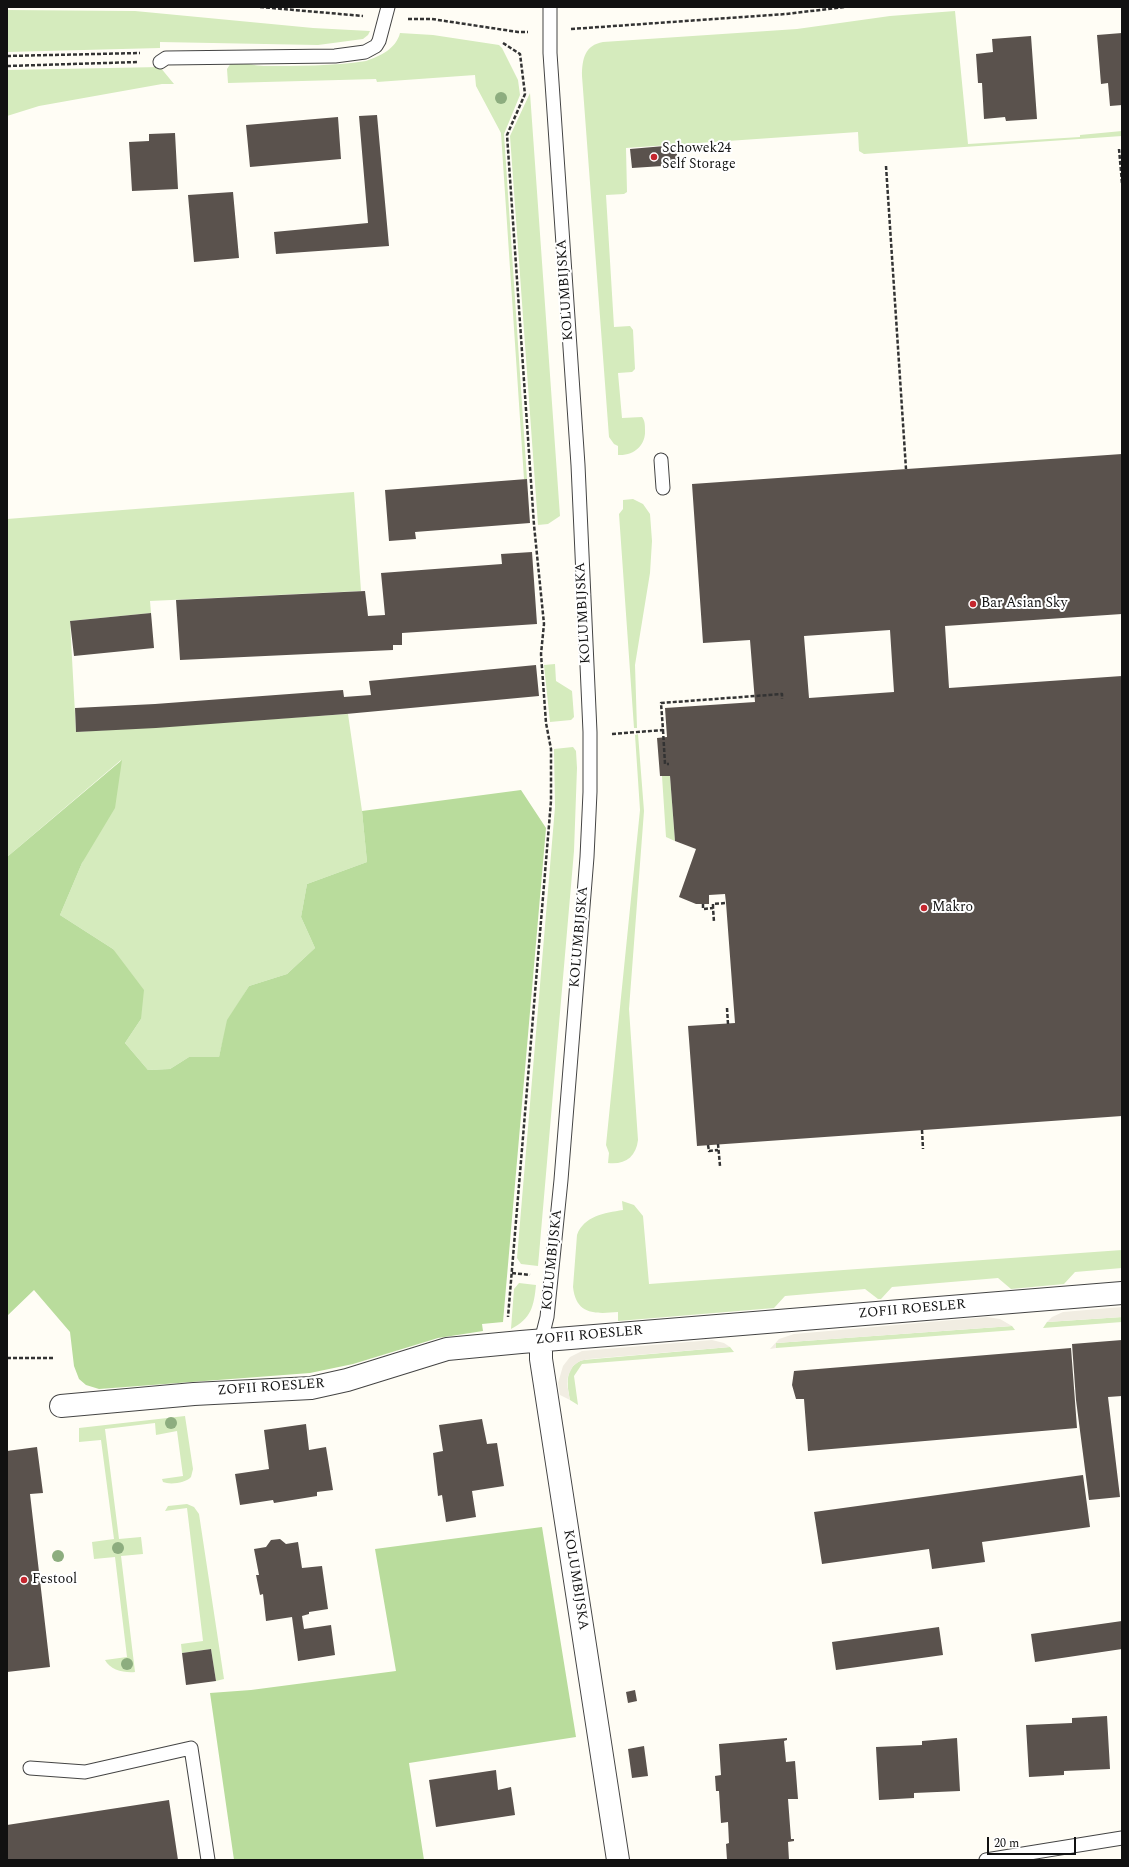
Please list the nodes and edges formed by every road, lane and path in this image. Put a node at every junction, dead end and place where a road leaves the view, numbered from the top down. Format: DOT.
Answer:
graph roads {
  1 [pos="388,7"];
  2 [pos="550,7"];
  3 [pos="503,43"];
  4 [pos="7,56"];
  5 [pos="163,60"];
  6 [pos="7,66"];
  7 [pos="1119,148"];
  8 [pos="886,166"];
  9 [pos="1122,183"];
  10 [pos="661,460"];
  11 [pos="906,469"];
  12 [pos="663,488"];
  13 [pos="782,700"];
  14 [pos="663,730"];
  15 [pos="608,734"];
  16 [pos="669,764"];
  17 [pos="726,903"];
  18 [pos="703,904"];
  19 [pos="713,908"];
  20 [pos="714,922"];
  21 [pos="727,1008"];
  22 [pos="728,1024"];
  23 [pos="922,1130"];
  24 [pos="718,1144"];
  25 [pos="708,1145"];
  26 [pos="923,1149"];
  27 [pos="718,1150"];
  28 [pos="720,1166"];
  29 [pos="1122,1293"];
  30 [pos="541,1341"];
  31 [pos="506,1343"];
  32 [pos="7,1358"];
  33 [pos="53,1358"];
  34 [pos="61,1406"];
  35 [pos="30,1768"];
  36 [pos="1122,1838"];
  37 [pos="208,1860"];
  38 [pos="618,1860"];
  39 [pos="986,1860"];
  1 -- 5 [label="lane"];
  2 -- 30 [label="lane, KOLUMBIJSKA"];
  3 -- 31 [label="path"];
  4 -- 5 [label="path"];
  5 -- 6 [label="path"];
  7 -- 9 [label="path"];
  8 -- 11 [label="path"];
  10 -- 12 [label="lane"];
  13 -- 14 [label="path"];
  14 -- 15 [label="path"];
  14 -- 16 [label="path"];
  17 -- 19 [label="path"];
  18 -- 19 [label="path"];
  19 -- 20 [label="path"];
  21 -- 22 [label="path"];
  23 -- 26 [label="path"];
  24 -- 27 [label="path"];
  25 -- 27 [label="path"];
  27 -- 28 [label="path"];
  29 -- 30 [label="street, ZOFII ROESLER"];
  30 -- 31 [label="street, ZOFII ROESLER"];
  30 -- 38 [label="street, KOLUMBIJSKA"];
  31 -- 34 [label="street, ZOFII ROESLER"];
  32 -- 33 [label="path"];
  35 -- 37 [label="lane"];
  36 -- 39 [label="lane"];
}
